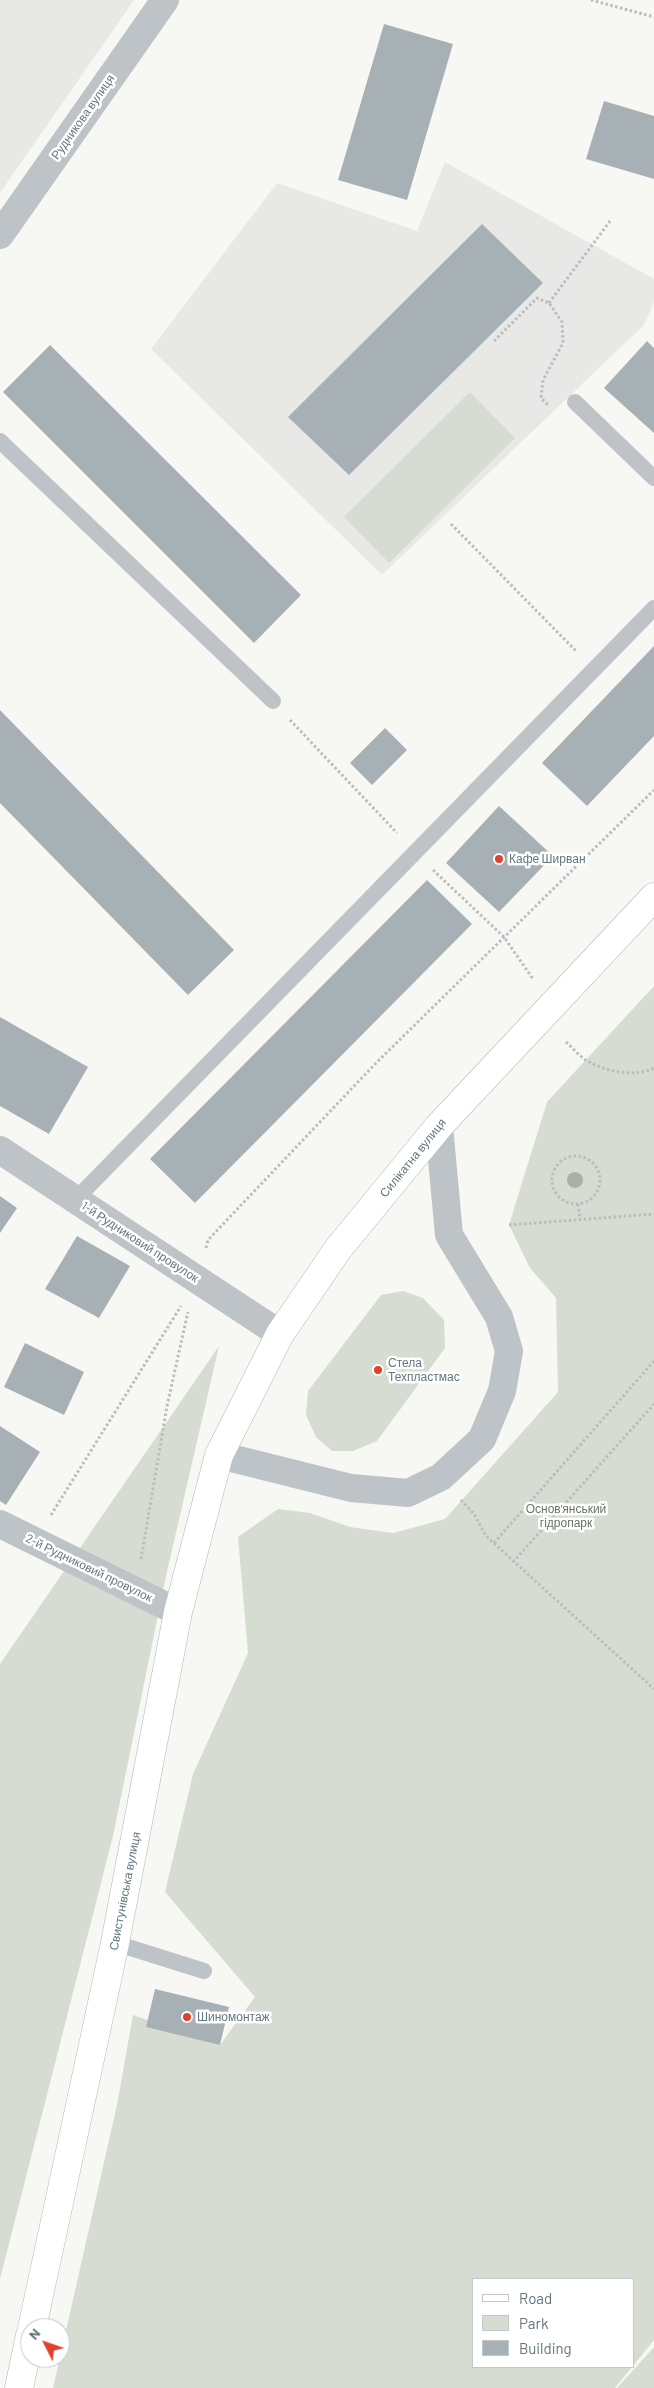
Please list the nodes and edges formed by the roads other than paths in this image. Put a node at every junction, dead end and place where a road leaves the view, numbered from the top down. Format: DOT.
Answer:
graph roads {
  1 [pos="165,0"];
  2 [pos="0,235"];
  3 [pos="575,402"];
  4 [pos="0,441"];
  5 [pos="654,478"];
  6 [pos="654,608"];
  7 [pos="272,701"];
  8 [pos="654,897"];
  9 [pos="439,1126"];
  10 [pos="0,1150"];
  11 [pos="76,1200"];
  12 [pos="280,1334"];
  13 [pos="219,1455"];
  14 [pos="0,1524"];
  15 [pos="178,1612"];
  16 [pos="115,1943"];
  17 [pos="204,1971"];
  18 [pos="34,2318"];
  19 [pos="23,2368"];
  20 [pos="18,2388"];
  1 -- 2 [label="street, Рудникова вулиця"];
  3 -- 5 [label="lane"];
  4 -- 7 [label="lane"];
  6 -- 11 [label="lane"];
  8 -- 9 [label="main road, Силікатна вулиця"];
  9 -- 12 [label="main road, Силікатна вулиця"];
  9 -- 13 [label="street"];
  10 -- 11 [label="street, 1-й Рудниковий провулок"];
  11 -- 12 [label="street, 1-й Рудниковий провулок"];
  12 -- 13 [label="main road, Силікатна вулиця"];
  13 -- 15 [label="main road, Свистунівська вулиця"];
  14 -- 15 [label="street, 2-й Рудниковий провулок"];
  15 -- 16 [label="main road, Свистунівська вулиця"];
  16 -- 17 [label="lane"];
  16 -- 18 [label="main road, Свистунівська вулиця"];
  19 -- 20 [label="main road"];
}
